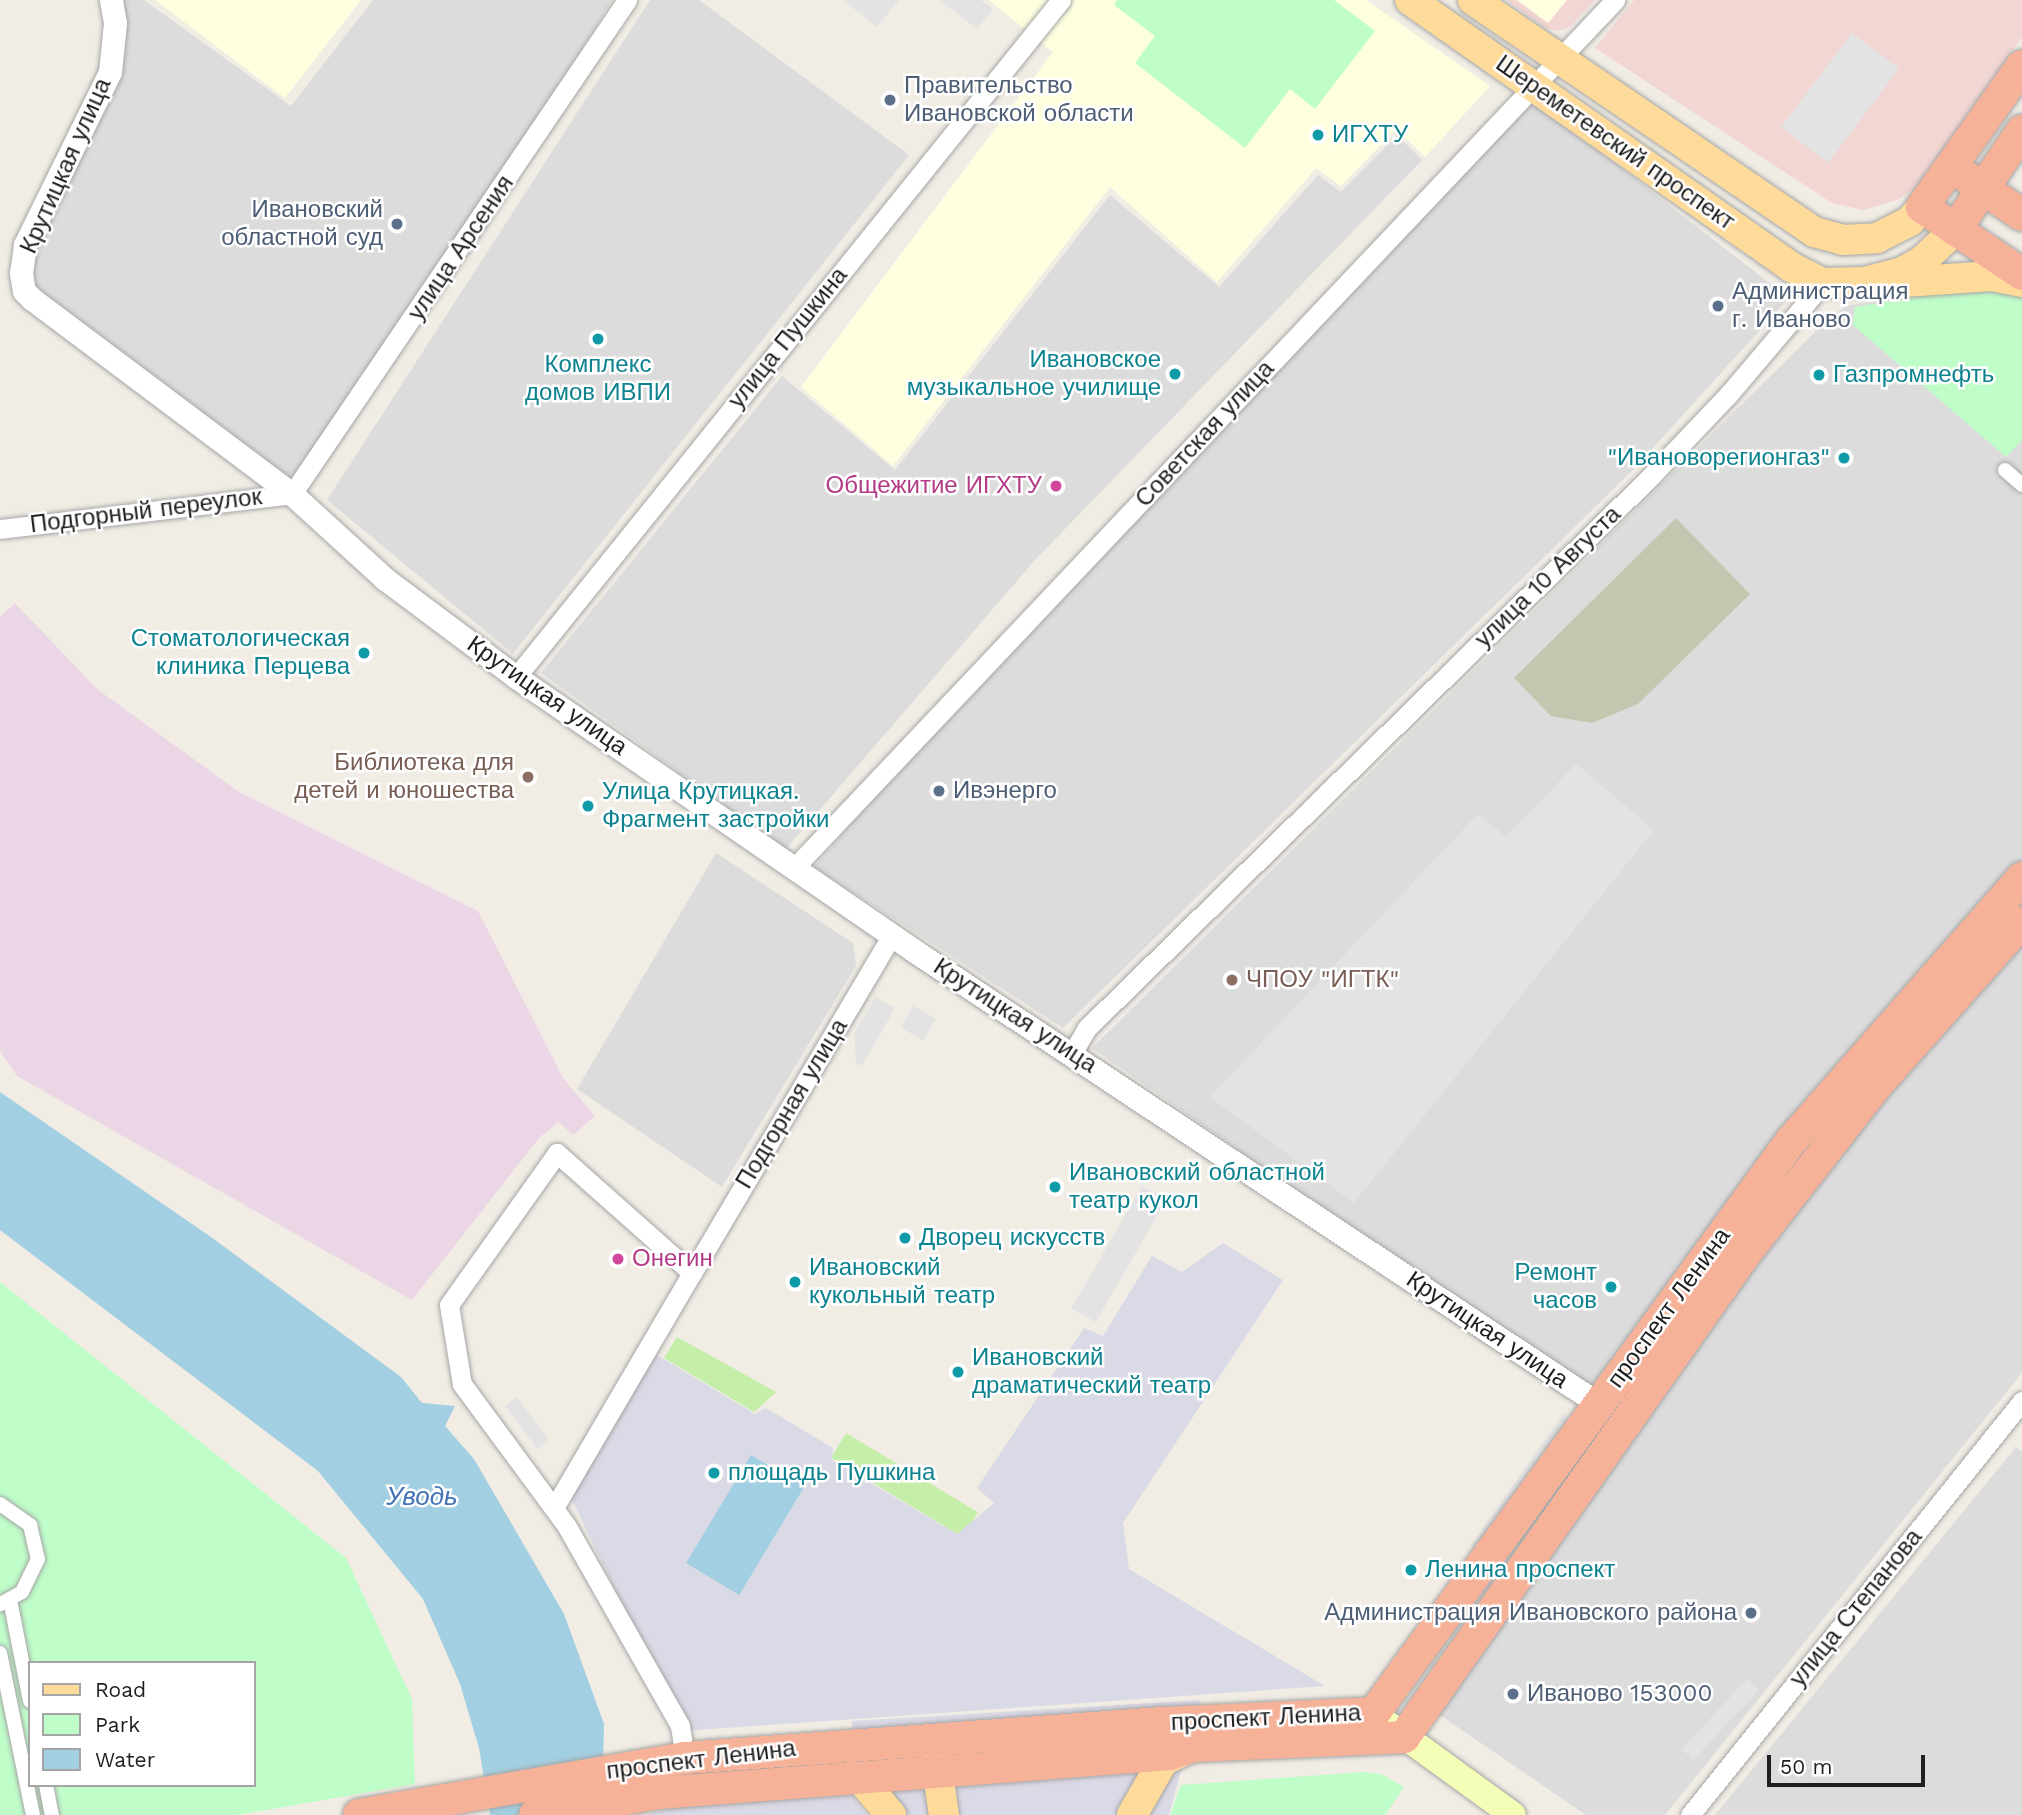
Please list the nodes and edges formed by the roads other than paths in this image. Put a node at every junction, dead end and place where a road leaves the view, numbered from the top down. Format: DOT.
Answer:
graph roads {
  1 [pos="111,0"];
  2 [pos="627,0"];
  3 [pos="1061,0"];
  4 [pos="1410,0"];
  5 [pos="1473,0"];
  6 [pos="1615,0"];
  7 [pos="1558,60"];
  8 [pos="2022,66"];
  9 [pos="1531,85"];
  10 [pos="2019,136"];
  11 [pos="1952,167"];
  12 [pos="1984,189"];
  13 [pos="2022,203"];
  14 [pos="1922,207"];
  15 [pos="2022,215"];
  16 [pos="1955,230"];
  17 [pos="2022,274"];
  18 [pos="1865,282"];
  19 [pos="2022,282"];
  20 [pos="1823,283"];
  21 [pos="2005,470"];
  22 [pos="2022,485"];
  23 [pos="292,494"];
  24 [pos="0,529"];
  25 [pos="516,677"];
  26 [pos="794,868"];
  27 [pos="2022,878"];
  28 [pos="2022,922"];
  29 [pos="892,935"];
  30 [pos="1073,1052"];
  31 [pos="692,1273"];
  32 [pos="2022,1401"];
  33 [pos="1599,1404"];
  34 [pos="2015,1424"];
  35 [pos="0,1504"];
  36 [pos="554,1508"];
  37 [pos="5,1602"];
  38 [pos="0,1653"];
  39 [pos="28,1693"];
  40 [pos="1374,1713"];
  41 [pos="1404,1737"];
  42 [pos="933,1739"];
  43 [pos="1192,1746"];
  44 [pos="673,1760"];
  45 [pos="936,1771"];
  46 [pos="859,1777"];
  47 [pos="46,1787"];
  48 [pos="33,1815"];
  49 [pos="52,1815"];
  50 [pos="359,1815"];
  51 [pos="535,1815"];
  52 [pos="891,1815"];
  53 [pos="944,1815"];
  54 [pos="1132,1815"];
  55 [pos="1513,1815"];
  56 [pos="1690,1815"];
  1 -- 23 [label="street, Крутицкая улица"];
  2 -- 23 [label="street, улица Арсения"];
  3 -- 25 [label="street, улица Пушкина"];
  4 -- 9 [label="main road, Шереметевский проспект"];
  5 -- 7 [label="main road, Шереметевский проспект"];
  6 -- 7 [label="street, Советская улица"];
  7 -- 9 [label="street, Советская улица"];
  7 -- 14 [label="main road, Шереметевский проспект"];
  8 -- 11 [label="highway"];
  9 -- 20 [label="main road, Шереметевский проспект"];
  9 -- 26 [label="street, Советская улица"];
  10 -- 12 [label="highway"];
  10 -- 13 [label="highway"];
  11 -- 12 [label="highway"];
  11 -- 14 [label="highway"];
  12 -- 15 [label="highway"];
  12 -- 16 [label="highway"];
  14 -- 16 [label="highway"];
  16 -- 17 [label="highway"];
  16 -- 18 [label="main road"];
  18 -- 19 [label="main road"];
  18 -- 20 [label="main road"];
  20 -- 30 [label="street, улица 10 Августа"];
  21 -- 22 [label="street"];
  23 -- 24 [label="street, Подгорный переулок"];
  23 -- 25 [label="street, Крутицкая улица"];
  25 -- 26 [label="street, Крутицкая улица"];
  26 -- 29 [label="street, Крутицкая улица"];
  27 -- 33 [label="highway, проспект Ленина"];
  28 -- 41 [label="highway, проспект Ленина"];
  29 -- 30 [label="street, Крутицкая улица"];
  29 -- 31 [label="street, Подгорная улица"];
  30 -- 33 [label="street, Крутицкая улица"];
  31 -- 36 [label="street, Подгорная улица"];
  31 -- 36 [label="street"];
  32 -- 34 [label="street, улица Степанова"];
  33 -- 40 [label="highway, проспект Ленина"];
  34 -- 56 [label="street, улица Степанова"];
  35 -- 37 [label="street"];
  36 -- 44 [label="street"];
  37 -- 39 [label="street"];
  38 -- 48 [label="street"];
  40 -- 41 [label="main road"];
  40 -- 42 [label="highway, проспект Ленина"];
  41 -- 43 [label="highway, проспект Ленина"];
  41 -- 55 [label="main road"];
  42 -- 44 [label="highway, проспект Ленина"];
  42 -- 45 [label="main road"];
  43 -- 45 [label="highway, проспект Ленина"];
  43 -- 54 [label="main road"];
  44 -- 50 [label="highway, проспект Ленина"];
  45 -- 46 [label="highway, проспект Ленина"];
  45 -- 53 [label="main road"];
  46 -- 51 [label="highway, проспект Ленина"];
  46 -- 52 [label="main road"];
  47 -- 49 [label="street"];
}
